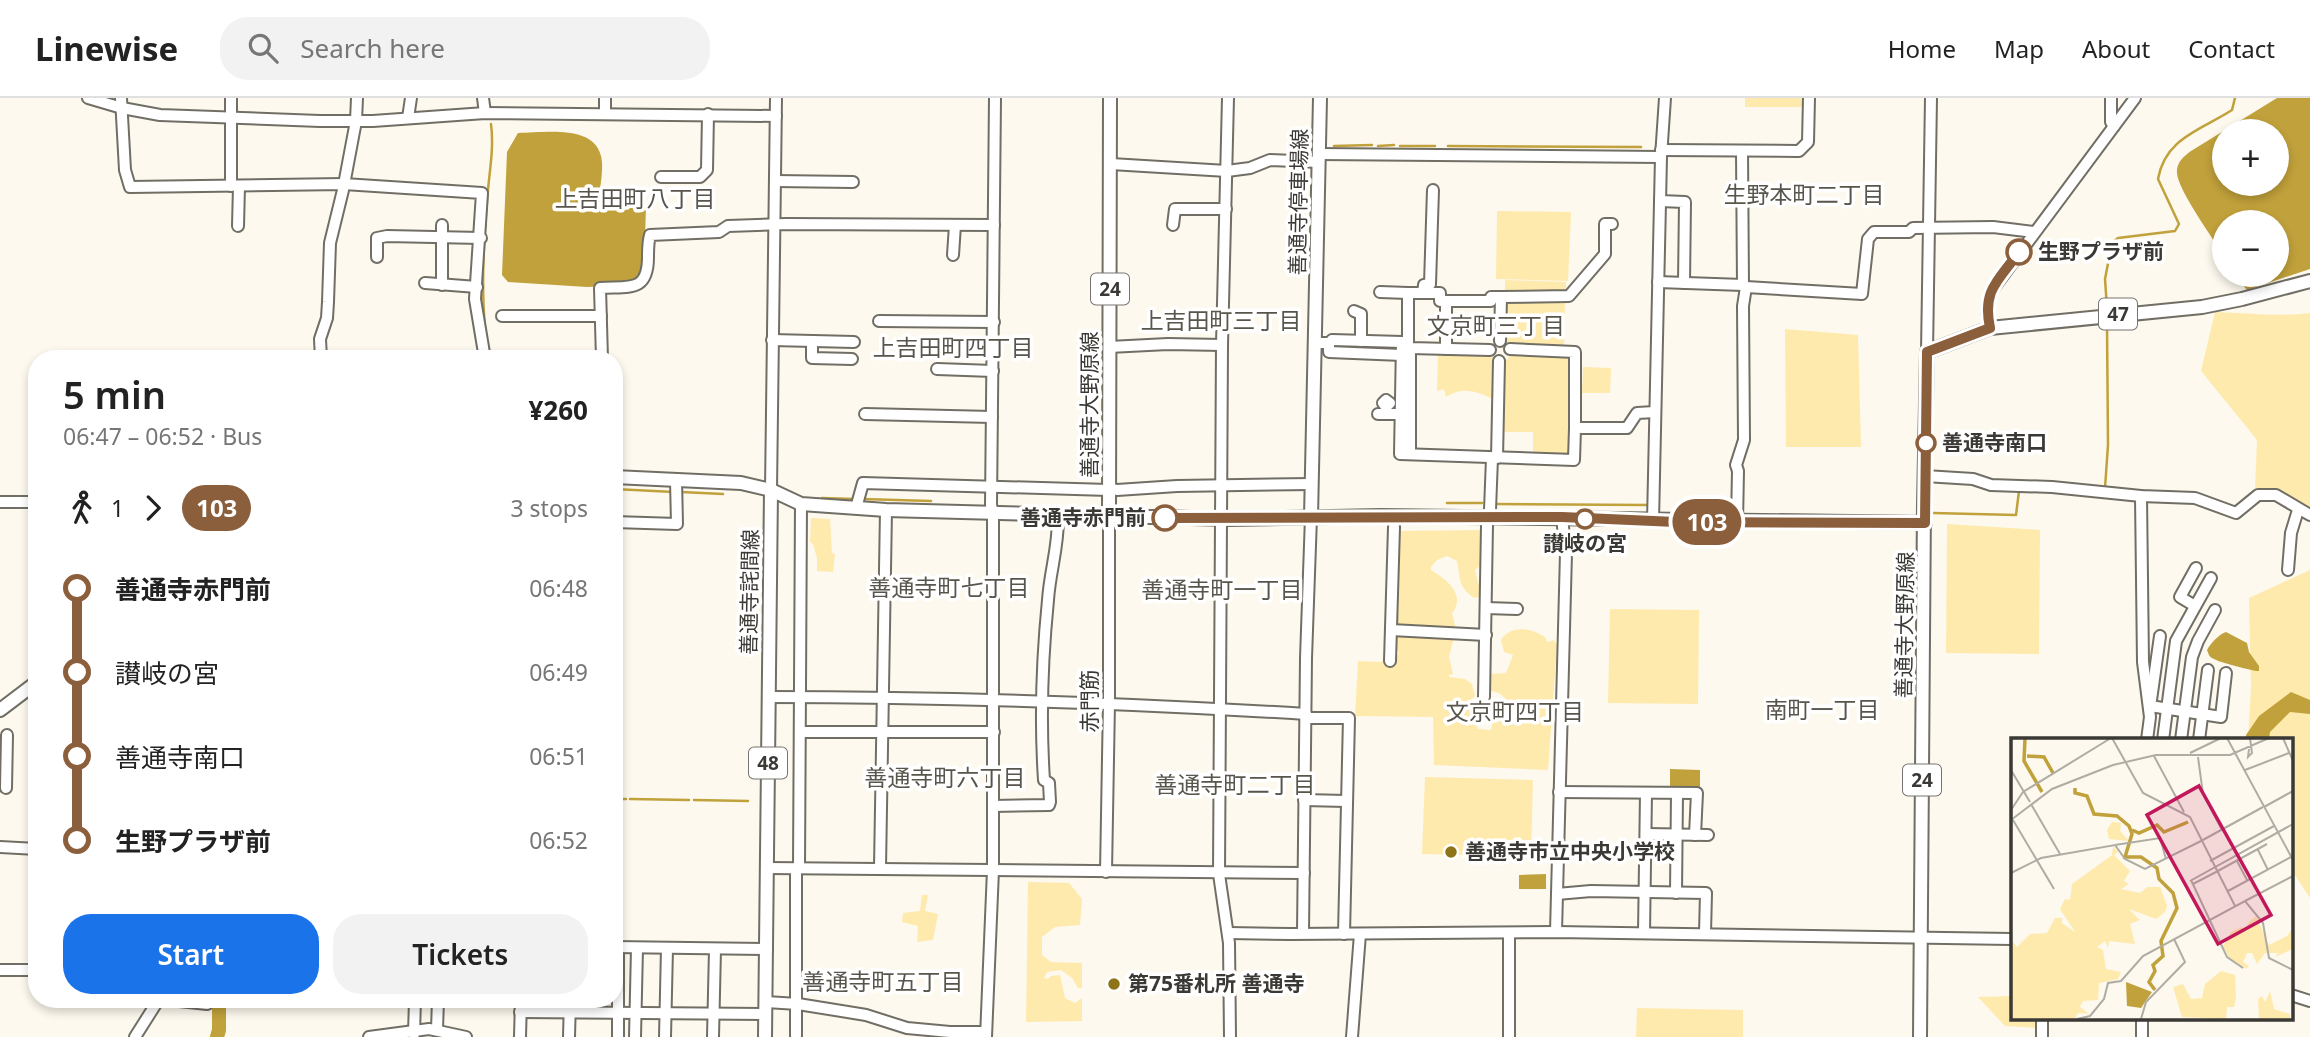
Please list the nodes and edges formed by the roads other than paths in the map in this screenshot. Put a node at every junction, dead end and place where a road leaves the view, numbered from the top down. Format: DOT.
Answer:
graph roads {
  1 [pos="88,98"];
  2 [pos="231,98"];
  3 [pos="357,98"];
  4 [pos="411,98"];
  5 [pos="483,98"];
  6 [pos="605,98"];
  7 [pos="776,98"];
  8 [pos="995,98"];
  9 [pos="1110,98"];
  10 [pos="1228,98"];
  11 [pos="1320,98"];
  12 [pos="1665,98"];
  13 [pos="1809,98"];
  14 [pos="1931,98"];
  15 [pos="2111,98"];
  16 [pos="2135,98"];
  17 [pos="121,103"];
  18 [pos="485,113"];
  19 [pos="605,113"];
  20 [pos="708,114"];
  21 [pos="776,116"];
  22 [pos="232,118"];
  23 [pos="408,118"];
  24 [pos="356,121"];
  25 [pos="2114,126"];
  26 [pos="1742,150"];
  27 [pos="1661,154"];
  28 [pos="1319,158"];
  29 [pos="1111,164"];
  30 [pos="1227,171"];
  31 [pos="661,177"];
  32 [pos="775,181"];
  33 [pos="853,183"];
  34 [pos="344,184"];
  35 [pos="235,186"];
  36 [pos="1433,190"];
  37 [pos="1660,201"];
  38 [pos="1226,209"];
  39 [pos="405,223"];
  40 [pos="1612,224"];
  41 [pos="774,225"];
  42 [pos="955,225"];
  43 [pos="995,225"];
  44 [pos="1173,225"];
  45 [pos="238,226"];
  46 [pos="1929,228"];
  47 [pos="442,231"];
  48 [pos="2034,232"];
  49 [pos="405,236"];
  50 [pos="481,238"];
  51 [pos="953,255"];
  52 [pos="377,257"];
  53 [pos="2310,281"];
  54 [pos="1658,282"];
  55 [pos="1684,283"];
  56 [pos="425,284"];
  57 [pos="443,285"];
  58 [pos="1744,286"];
  59 [pos="477,287"];
  60 [pos="1380,292"];
  61 [pos="1408,293"];
  62 [pos="1423,293"];
  63 [pos="1501,297"];
  64 [pos="1446,301"];
  65 [pos="1354,311"];
  66 [pos="502,316"];
  67 [pos="601,316"];
  68 [pos="879,320"];
  69 [pos="994,321"];
  70 [pos="1990,328"];
  71 [pos="1332,340"];
  72 [pos="1361,341"];
  73 [pos="1377,341"];
  74 [pos="1500,341"];
  75 [pos="854,342"];
  76 [pos="772,343"];
  77 [pos="1315,343"];
  78 [pos="1222,345"];
  79 [pos="1109,347"];
  80 [pos="1405,348"];
  81 [pos="1446,349"];
  82 [pos="1510,349"];
  83 [pos="321,350"];
  84 [pos="484,350"];
  85 [pos="602,350"];
  86 [pos="1490,350"];
  87 [pos="1927,352"];
  88 [pos="1377,354"];
  89 [pos="852,359"];
  90 [pos="1500,361"];
  91 [pos="937,369"];
  92 [pos="993,371"];
  93 [pos="1655,412"];
  94 [pos="865,414"];
  95 [pos="992,417"];
  96 [pos="1575,428"];
  97 [pos="1494,458"];
  98 [pos="1925,476"];
  99 [pos="623,479"];
  100 [pos="1312,484"];
  101 [pos="991,486"];
  102 [pos="1222,486"];
  103 [pos="676,488"];
  104 [pos="1109,489"];
  105 [pos="771,490"];
  106 [pos="2141,496"];
  107 [pos="0,502"];
  108 [pos="28,502"];
  109 [pos="801,504"];
  110 [pos="856,508"];
  111 [pos="886,510"];
  112 [pos="1490,510"];
  113 [pos="2298,510"];
  114 [pos="993,513"];
  115 [pos="1058,514"];
  116 [pos="2310,515"];
  117 [pos="1109,516"];
  118 [pos="1311,517"];
  119 [pos="1562,517"];
  120 [pos="1221,519"];
  121 [pos="1653,520"];
  122 [pos="623,522"];
  123 [pos="1737,522"];
  124 [pos="1925,523"];
  125 [pos="1487,525"];
  126 [pos="1394,527"];
  127 [pos="2196,568"];
  128 [pos="2288,570"];
  129 [pos="2211,578"];
  130 [pos="2195,606"];
  131 [pos="1486,608"];
  132 [pos="1517,609"];
  133 [pos="2215,610"];
  134 [pos="1391,630"];
  135 [pos="1486,635"];
  136 [pos="2143,635"];
  137 [pos="2160,636"];
  138 [pos="2179,637"];
  139 [pos="2198,641"];
  140 [pos="1390,661"];
  141 [pos="2208,670"];
  142 [pos="2189,680"];
  143 [pos="2206,682"];
  144 [pos="28,689"];
  145 [pos="768,697"];
  146 [pos="799,697"];
  147 [pos="883,697"];
  148 [pos="1485,697"];
  149 [pos="994,701"];
  150 [pos="1041,702"];
  151 [pos="1116,706"];
  152 [pos="2168,708"];
  153 [pos="1219,709"];
  154 [pos="0,710"];
  155 [pos="2150,710"];
  156 [pos="2185,710"];
  157 [pos="2202,713"];
  158 [pos="1306,716"];
  159 [pos="800,732"];
  160 [pos="994,733"];
  161 [pos="882,734"];
  162 [pos="9,735"];
  163 [pos="2147,738"];
  164 [pos="2163,738"];
  165 [pos="2182,738"];
  166 [pos="2199,738"];
  167 [pos="3,771"];
  168 [pos="6,788"];
  169 [pos="1559,792"];
  170 [pos="1646,793"];
  171 [pos="1677,793"];
  172 [pos="1304,800"];
  173 [pos="1346,802"];
  174 [pos="993,806"];
  175 [pos="1646,834"];
  176 [pos="1677,834"];
  177 [pos="1695,835"];
  178 [pos="1708,835"];
  179 [pos="0,847"];
  180 [pos="28,849"];
  181 [pos="767,868"];
  182 [pos="797,868"];
  183 [pos="880,868"];
  184 [pos="992,870"];
  185 [pos="1106,872"];
  186 [pos="1304,873"];
  187 [pos="1219,874"];
  188 [pos="1645,892"];
  189 [pos="1675,893"];
  190 [pos="1557,894"];
  191 [pos="1556,932"];
  192 [pos="1303,933"];
  193 [pos="1509,933"];
  194 [pos="1644,933"];
  195 [pos="1706,933"];
  196 [pos="1344,934"];
  197 [pos="1360,934"];
  198 [pos="1922,937"];
  199 [pos="1229,938"];
  200 [pos="2011,939"];
  201 [pos="623,947"];
  202 [pos="637,948"];
  203 [pos="667,948"];
  204 [pos="715,949"];
  205 [pos="767,949"];
  206 [pos="0,970"];
  207 [pos="28,970"];
  208 [pos="2292,995"];
  209 [pos="2310,1001"];
  210 [pos="796,1004"];
  211 [pos="154,1008"];
  212 [pos="415,1008"];
  213 [pos="438,1008"];
  214 [pos="520,1008"];
  215 [pos="570,1008"];
  216 [pos="618,1008"];
  217 [pos="766,1008"];
  218 [pos="520,1012"];
  219 [pos="570,1012"];
  220 [pos="618,1012"];
  221 [pos="636,1013"];
  222 [pos="666,1013"];
  223 [pos="714,1014"];
  224 [pos="437,1030"];
  225 [pos="414,1033"];
  226 [pos="986,1034"];
  227 [pos="135,1037"];
  228 [pos="369,1037"];
  229 [pos="466,1037"];
  230 [pos="520,1037"];
  231 [pos="569,1037"];
  232 [pos="618,1037"];
  233 [pos="635,1037"];
  234 [pos="665,1037"];
  235 [pos="713,1037"];
  236 [pos="765,1037"];
  237 [pos="796,1037"];
  238 [pos="1230,1037"];
  239 [pos="1352,1037"];
  240 [pos="1509,1037"];
  241 [pos="1920,1037"];
  1 -- 17 [label="street"];
  2 -- 22 [label="street"];
  3 -- 24 [label="street"];
  4 -- 23 [label="street"];
  5 -- 18 [label="street"];
  6 -- 19 [label="street"];
  7 -- 21 [label="street"];
  8 -- 43 [label="street"];
  9 -- 29 [label="main road, 善通寺大野原線 / 24"];
  10 -- 30 [label="street"];
  11 -- 28 [label="main road, 善通寺停車場線"];
  12 -- 27 [label="street"];
  13 -- 26 [label="street"];
  14 -- 46 [label="street"];
  15 -- 25 [label="street"];
  16 -- 25 [label="street"];
  17 -- 22 [label="street"];
  17 -- 35 [label="street"];
  18 -- 19 [label="street"];
  18 -- 23 [label="street"];
  19 -- 20 [label="street"];
  20 -- 21 [label="street"];
  20 -- 31 [label="street"];
  21 -- 32 [label="street"];
  22 -- 24 [label="street"];
  22 -- 35 [label="street"];
  23 -- 24 [label="street"];
  24 -- 34 [label="street"];
  25 -- 48 [label="street"];
  26 -- 27 [label="street"];
  26 -- 58 [label="street"];
  27 -- 28 [label="street"];
  27 -- 37 [label="street"];
  28 -- 30 [label="street"];
  28 -- 77 [label="main road, 善通寺停車場線"];
  29 -- 30 [label="street"];
  29 -- 79 [label="main road, 善通寺大野原線 / 24"];
  30 -- 38 [label="street"];
  32 -- 33 [label="street"];
  32 -- 41 [label="street"];
  34 -- 35 [label="street"];
  34 -- 50 [label="street"];
  34 -- 83 [label="street"];
  35 -- 45 [label="street"];
  36 -- 62 [label="street"];
  37 -- 54 [label="street"];
  37 -- 55 [label="street"];
  38 -- 44 [label="street"];
  38 -- 78 [label="street"];
  39 -- 49 [label="street"];
  40 -- 63 [label="street"];
  41 -- 42 [label="street"];
  41 -- 67 [label="street"];
  41 -- 76 [label="street"];
  42 -- 43 [label="street"];
  42 -- 51 [label="street"];
  43 -- 69 [label="street"];
  46 -- 48 [label="street"];
  46 -- 58 [label="street"];
  46 -- 87 [label="street"];
  47 -- 49 [label="street"];
  47 -- 50 [label="street"];
  47 -- 57 [label="street"];
  48 -- 70 [label="street"];
  49 -- 52 [label="street"];
  50 -- 59 [label="street"];
  53 -- 70 [label="main road, 47"];
  54 -- 55 [label="street"];
  54 -- 93 [label="street"];
  55 -- 58 [label="street"];
  56 -- 57 [label="street"];
  57 -- 59 [label="street"];
  58 -- 123 [label="street"];
  59 -- 84 [label="street"];
  60 -- 61 [label="street"];
  61 -- 62 [label="street"];
  61 -- 80 [label="street"];
  62 -- 64 [label="street"];
  63 -- 64 [label="street"];
  63 -- 74 [label="street"];
  64 -- 81 [label="street"];
  65 -- 72 [label="street"];
  66 -- 67 [label="street"];
  67 -- 85 [label="street"];
  68 -- 69 [label="street"];
  69 -- 92 [label="street"];
  70 -- 87 [label="main road, 47"];
  71 -- 72 [label="street"];
  72 -- 73 [label="street"];
  73 -- 80 [label="street"];
  73 -- 88 [label="street"];
  75 -- 76 [label="street"];
  76 -- 89 [label="street"];
  76 -- 105 [label="street"];
  77 -- 88 [label="street"];
  77 -- 100 [label="main road, 善通寺停車場線"];
  78 -- 79 [label="street"];
  78 -- 102 [label="street"];
  79 -- 104 [label="main road, 善通寺大野原線 / 24"];
  80 -- 81 [label="street"];
  80 -- 88 [label="street"];
  80 -- 97 [label="street"];
  81 -- 86 [label="street"];
  82 -- 96 [label="street"];
  87 -- 98 [label="main road"];
  90 -- 97 [label="street"];
  91 -- 92 [label="street"];
  92 -- 95 [label="street"];
  93 -- 96 [label="street"];
  93 -- 121 [label="street"];
  94 -- 95 [label="street"];
  95 -- 101 [label="street"];
  96 -- 97 [label="street"];
  97 -- 112 [label="street"];
  98 -- 106 [label="street"];
  98 -- 124 [label="main road"];
  99 -- 103 [label="main road"];
  100 -- 102 [label="street"];
  100 -- 118 [label="main road, 善通寺停車場線"];
  101 -- 104 [label="street"];
  101 -- 110 [label="street"];
  101 -- 114 [label="street"];
  102 -- 104 [label="street"];
  102 -- 120 [label="street"];
  103 -- 105 [label="main road"];
  103 -- 122 [label="street"];
  104 -- 117 [label="main road, 善通寺大野原線 / 24"];
  105 -- 109 [label="main road"];
  105 -- 145 [label="main road, 善通寺詫間線 / 48"];
  106 -- 113 [label="street"];
  106 -- 136 [label="street"];
  107 -- 108 [label="street"];
  109 -- 110 [label="main road"];
  109 -- 146 [label="street"];
  110 -- 111 [label="main road"];
  111 -- 114 [label="main road"];
  111 -- 147 [label="street"];
  113 -- 116 [label="street"];
  113 -- 128 [label="street"];
  114 -- 115 [label="main road"];
  114 -- 149 [label="street"];
  115 -- 117 [label="main road"];
  115 -- 150 [label="street"];
  117 -- 120 [label="main road, 善通寺大野原線"];
  117 -- 151 [label="street, 赤門筋"];
  118 -- 119 [label="main road, 善通寺大野原線"];
  118 -- 120 [label="main road, 善通寺大野原線"];
  118 -- 158 [label="street"];
  119 -- 121 [label="main road, 善通寺大野原線"];
  119 -- 169 [label="street"];
  120 -- 153 [label="street"];
  121 -- 123 [label="main road, 善通寺大野原線"];
  123 -- 124 [label="main road, 善通寺大野原線"];
  124 -- 198 [label="main road, 善通寺大野原線 / 24"];
  125 -- 131 [label="street"];
  126 -- 134 [label="street"];
  127 -- 130 [label="street"];
  129 -- 130 [label="street"];
  130 -- 138 [label="street"];
  131 -- 132 [label="street"];
  131 -- 135 [label="street"];
  133 -- 139 [label="street"];
  134 -- 135 [label="street"];
  134 -- 140 [label="street"];
  135 -- 148 [label="street"];
  136 -- 137 [label="street"];
  136 -- 155 [label="street"];
  137 -- 138 [label="street"];
  137 -- 155 [label="street"];
  138 -- 139 [label="street"];
  138 -- 152 [label="street"];
  139 -- 142 [label="street"];
  141 -- 143 [label="street"];
  142 -- 143 [label="street"];
  142 -- 156 [label="street"];
  143 -- 157 [label="street"];
  143 -- 157 [label="street"];
  144 -- 154 [label="main road"];
  145 -- 146 [label="street"];
  145 -- 181 [label="main road, 善通寺詫間線 / 48"];
  146 -- 147 [label="street"];
  146 -- 159 [label="street"];
  147 -- 149 [label="street"];
  147 -- 161 [label="street"];
  149 -- 150 [label="street"];
  149 -- 160 [label="street"];
  150 -- 151 [label="street"];
  150 -- 174 [label="street"];
  151 -- 153 [label="street"];
  151 -- 185 [label="street, 赤門筋"];
  152 -- 155 [label="street"];
  152 -- 156 [label="street"];
  152 -- 164 [label="street"];
  153 -- 158 [label="street"];
  153 -- 187 [label="street"];
  155 -- 163 [label="street"];
  156 -- 157 [label="street"];
  156 -- 165 [label="street"];
  157 -- 166 [label="street"];
  158 -- 172 [label="street"];
  158 -- 173 [label="street"];
  159 -- 161 [label="street"];
  159 -- 182 [label="street"];
  160 -- 161 [label="street"];
  160 -- 174 [label="street"];
  161 -- 183 [label="street"];
  162 -- 167 [label="street"];
  167 -- 168 [label="street"];
  169 -- 170 [label="street"];
  169 -- 190 [label="street"];
  170 -- 171 [label="street"];
  170 -- 175 [label="street"];
  171 -- 176 [label="street"];
  171 -- 177 [label="street"];
  172 -- 173 [label="street"];
  172 -- 186 [label="street"];
  173 -- 196 [label="street"];
  174 -- 184 [label="street"];
  175 -- 176 [label="street"];
  175 -- 188 [label="street"];
  176 -- 177 [label="street"];
  176 -- 189 [label="street"];
  177 -- 178 [label="street"];
  179 -- 180 [label="street"];
  181 -- 182 [label="street"];
  181 -- 205 [label="main road, 善通寺詫間線 / 48"];
  182 -- 183 [label="street"];
  182 -- 210 [label="street"];
  183 -- 184 [label="street"];
  184 -- 185 [label="street"];
  184 -- 226 [label="street"];
  185 -- 187 [label="street"];
  186 -- 187 [label="street"];
  186 -- 192 [label="street"];
  187 -- 199 [label="street"];
  188 -- 189 [label="street"];
  188 -- 190 [label="street"];
  188 -- 194 [label="street"];
  189 -- 195 [label="street"];
  190 -- 191 [label="street"];
  191 -- 193 [label="street"];
  191 -- 194 [label="street"];
  192 -- 196 [label="street"];
  192 -- 199 [label="street"];
  193 -- 197 [label="street"];
  193 -- 240 [label="street"];
  194 -- 195 [label="street"];
  195 -- 198 [label="street"];
  196 -- 197 [label="street"];
  197 -- 239 [label="street"];
  198 -- 200 [label="street"];
  198 -- 241 [label="main road, 善通寺大野原線 / 24"];
  199 -- 238 [label="street"];
  201 -- 202 [label="street"];
  202 -- 203 [label="street"];
  202 -- 221 [label="street"];
  203 -- 204 [label="street"];
  203 -- 222 [label="street"];
  204 -- 205 [label="street"];
  204 -- 223 [label="street"];
  205 -- 217 [label="main road, 善通寺詫間線 / 48"];
  206 -- 207 [label="street"];
  208 -- 209 [label="street"];
  210 -- 217 [label="street"];
  210 -- 226 [label="street"];
  210 -- 237 [label="street"];
  211 -- 227 [label="street"];
  212 -- 225 [label="street"];
  213 -- 224 [label="street"];
  214 -- 218 [label="street"];
  215 -- 219 [label="street"];
  216 -- 220 [label="street"];
  217 -- 223 [label="street"];
  217 -- 236 [label="main road, 善通寺詫間線 / 48"];
  218 -- 219 [label="street"];
  218 -- 230 [label="street"];
  219 -- 220 [label="street"];
  219 -- 231 [label="street"];
  220 -- 221 [label="street"];
  220 -- 232 [label="street"];
  221 -- 222 [label="street"];
  221 -- 233 [label="street"];
  222 -- 223 [label="street"];
  222 -- 234 [label="street"];
  223 -- 235 [label="street"];
  224 -- 225 [label="street"];
  224 -- 229 [label="street"];
  225 -- 228 [label="street"];
}
